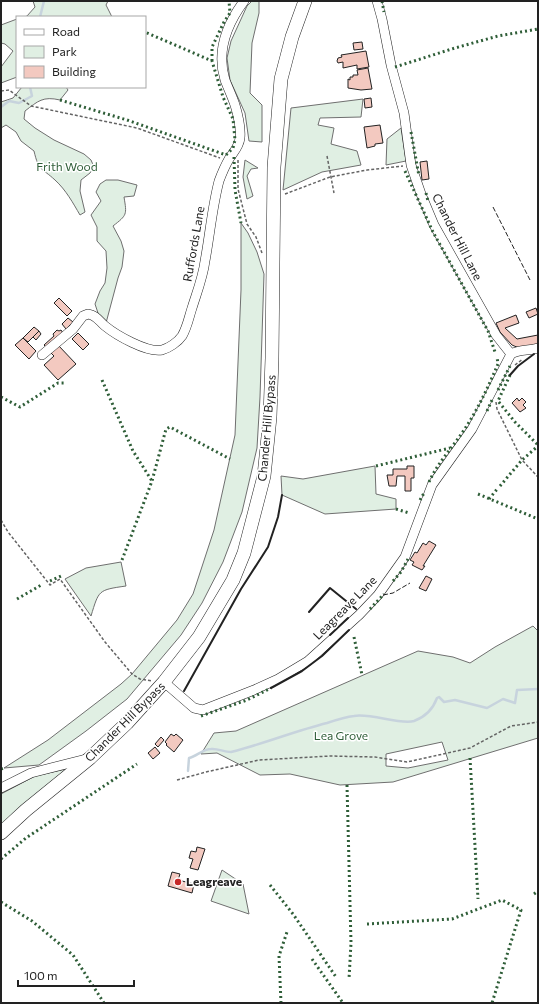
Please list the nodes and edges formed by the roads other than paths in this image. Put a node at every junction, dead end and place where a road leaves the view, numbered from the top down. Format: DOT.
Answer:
graph roads {
  1 [pos="244,1"];
  2 [pos="305,1"];
  3 [pos="377,1"];
  4 [pos="538,348"];
  5 [pos="511,354"];
  6 [pos="42,355"];
  7 [pos="164,682"];
  8 [pos="90,758"];
  9 [pos="1,788"];
  10 [pos="1,833"];
  1 -- 6 [label="street, Ruffords Lane"];
  2 -- 7 [label="highway, Chander Hill Bypass"];
  3 -- 5 [label="street, Chander Hill Lane"];
  4 -- 5 [label="street"];
  5 -- 7 [label="street, Leagreave Lane"];
  7 -- 8 [label="highway, Chander Hill Bypass"];
  8 -- 9 [label="street"];
  8 -- 10 [label="highway, Chander Hill Bypass"];
}
